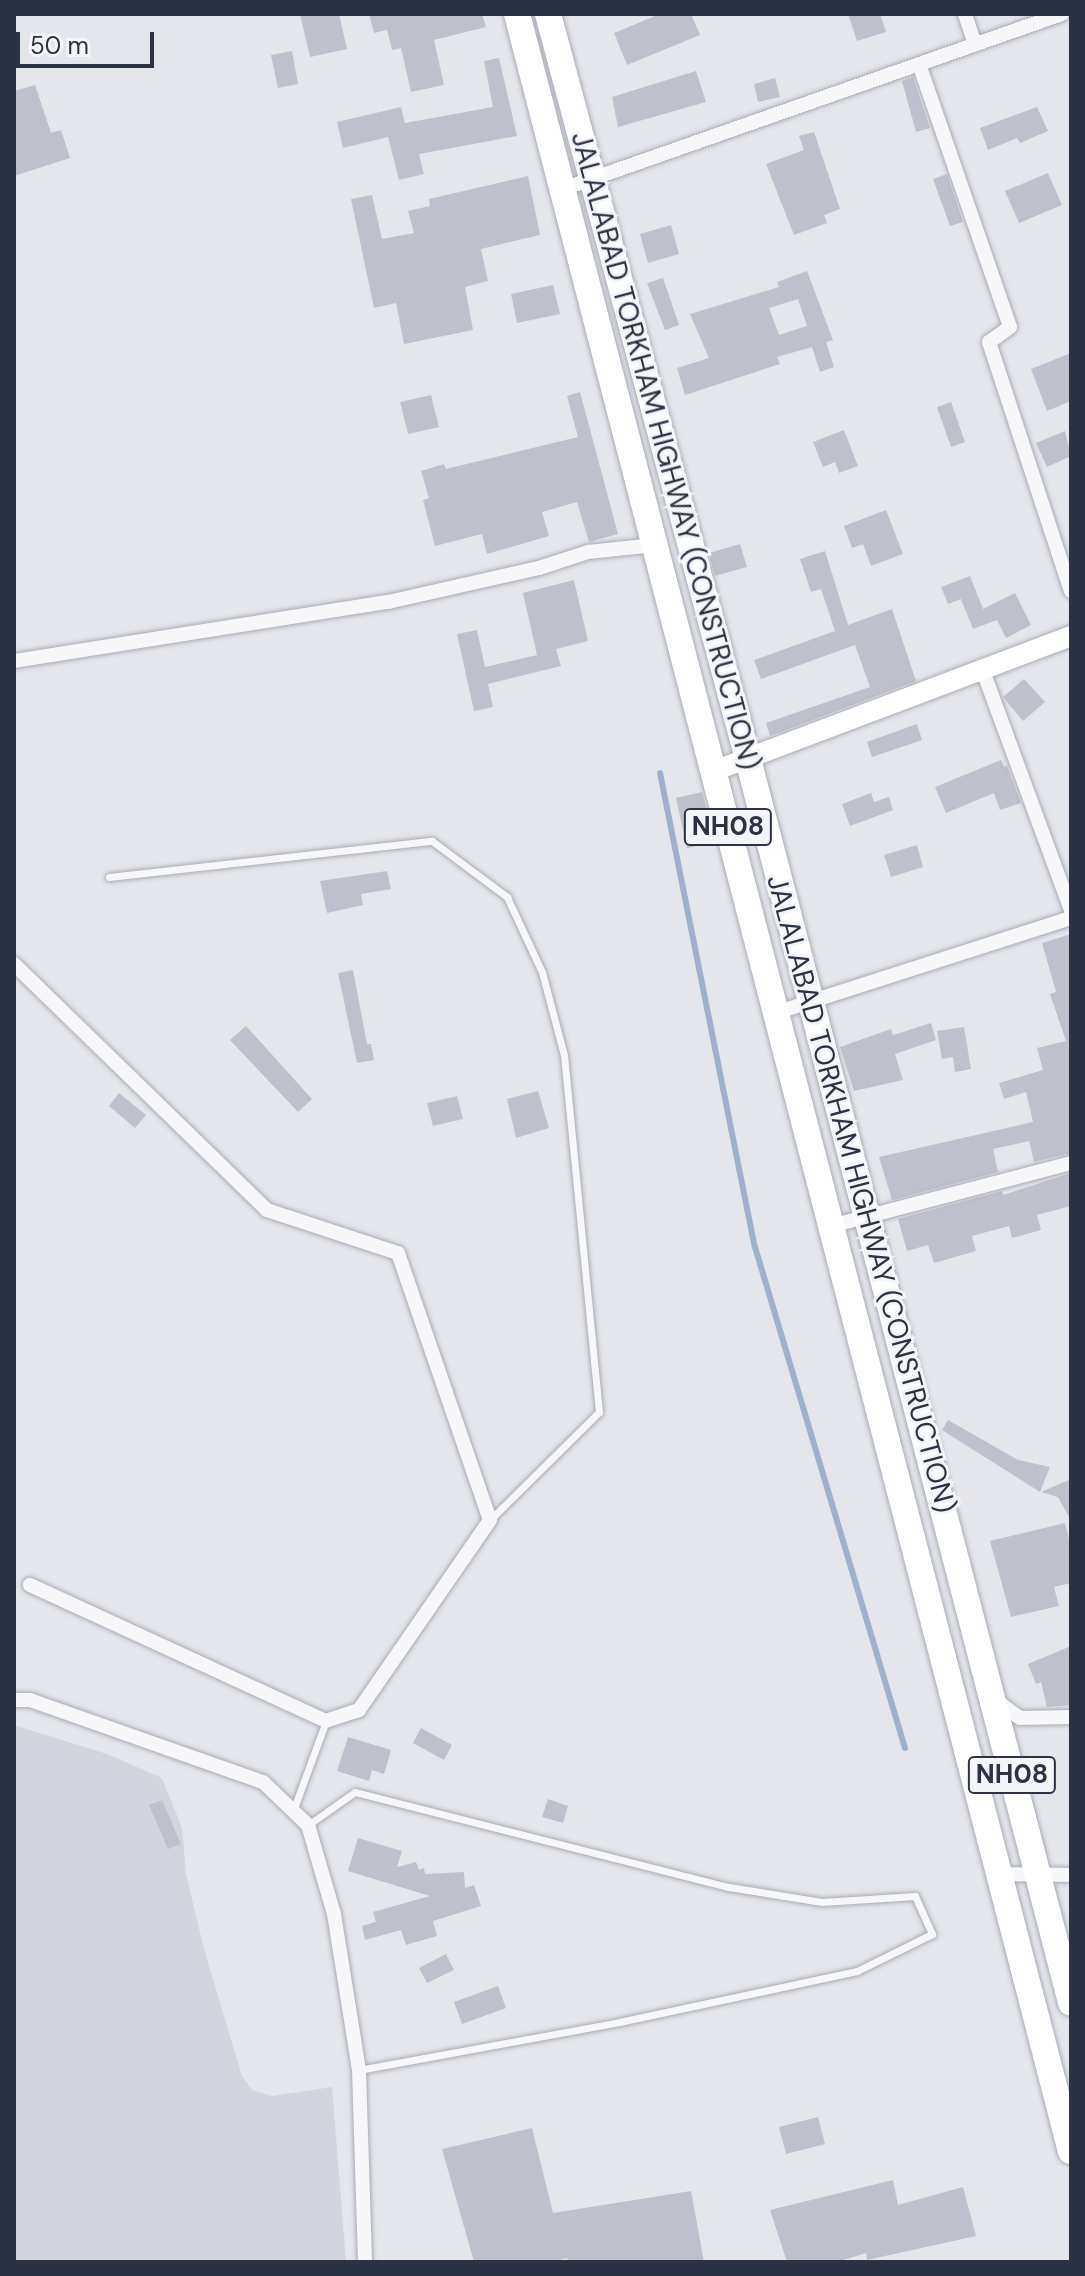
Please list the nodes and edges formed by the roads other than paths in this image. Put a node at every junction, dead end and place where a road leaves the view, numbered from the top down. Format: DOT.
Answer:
graph roads {
  1 [pos="548,14"];
  2 [pos="965,14"];
  3 [pos="1062,14"];
  4 [pos="519,24"];
  5 [pos="975,44"];
  6 [pos="919,64"];
  7 [pos="566,83"];
  8 [pos="594,178"];
  9 [pos="563,189"];
  10 [pos="655,545"];
  11 [pos="1071,591"];
  12 [pos="1071,636"];
  13 [pos="14,661"];
  14 [pos="983,671"];
  15 [pos="748,759"];
  16 [pos="714,771"];
  17 [pos="109,877"];
  18 [pos="1071,910"];
  19 [pos="1071,918"];
  20 [pos="14,964"];
  21 [pos="810,1001"];
  22 [pos="775,1013"];
  23 [pos="1071,1163"];
  24 [pos="866,1215"];
  25 [pos="831,1226"];
  26 [pos="490,1520"];
  27 [pos="953,1547"];
  28 [pos="30,1585"];
  29 [pos="935,1620"];
  30 [pos="992,1697"];
  31 [pos="14,1700"];
  32 [pos="1071,1717"];
  33 [pos="326,1721"];
  34 [pos="293,1811"];
  35 [pos="308,1825"];
  36 [pos="1038,1873"];
  37 [pos="1000,1874"];
  38 [pos="1071,1875"];
  39 [pos="1071,2003"];
  40 [pos="359,2070"];
  41 [pos="1071,2151"];
  42 [pos="365,2262"];
  1 -- 7 [label="highway, JALALABAD TORKHAM HIGHWAY (CONSTRUCTION) / NH08"];
  2 -- 5 [label="street"];
  3 -- 5 [label="street"];
  4 -- 7 [label="highway, NH08"];
  4 -- 9 [label="highway, NH08"];
  5 -- 6 [label="street"];
  6 -- 8 [label="street"];
  6 -- 11 [label="street"];
  7 -- 8 [label="highway, JALALABAD TORKHAM HIGHWAY (CONSTRUCTION) / NH08"];
  8 -- 9 [label="street"];
  8 -- 15 [label="highway, JALALABAD TORKHAM HIGHWAY (CONSTRUCTION) / NH08"];
  9 -- 10 [label="highway, NH08"];
  10 -- 13 [label="street"];
  10 -- 16 [label="highway, NH08"];
  12 -- 14 [label="street"];
  14 -- 15 [label="street"];
  14 -- 18 [label="street"];
  15 -- 16 [label="street"];
  15 -- 21 [label="highway, JALALABAD TORKHAM HIGHWAY (CONSTRUCTION) / NH08"];
  16 -- 22 [label="highway, NH08"];
  17 -- 26 [label="lane"];
  19 -- 21 [label="street"];
  20 -- 26 [label="street"];
  21 -- 22 [label="street"];
  21 -- 24 [label="highway, JALALABAD TORKHAM HIGHWAY (CONSTRUCTION) / NH08"];
  22 -- 25 [label="highway, NH08"];
  23 -- 24 [label="street"];
  24 -- 25 [label="street"];
  24 -- 27 [label="highway, JALALABAD TORKHAM HIGHWAY (CONSTRUCTION) / NH08"];
  25 -- 29 [label="highway, NH08"];
  26 -- 33 [label="street"];
  27 -- 29 [label="highway, NH08"];
  27 -- 30 [label="highway, JALALABAD TORKHAM HIGHWAY (CONSTRUCTION) / NH08"];
  28 -- 33 [label="street"];
  29 -- 37 [label="highway, NH08"];
  30 -- 32 [label="street"];
  30 -- 36 [label="highway, JALALABAD TORKHAM HIGHWAY (CONSTRUCTION) / NH08"];
  31 -- 34 [label="street"];
  33 -- 34 [label="lane"];
  34 -- 35 [label="street"];
  35 -- 40 [label="street"];
  35 -- 40 [label="lane"];
  36 -- 37 [label="street"];
  36 -- 38 [label="street"];
  36 -- 39 [label="highway, JALALABAD TORKHAM HIGHWAY (CONSTRUCTION) / NH08"];
  37 -- 41 [label="highway, NH08"];
  40 -- 42 [label="street"];
}
